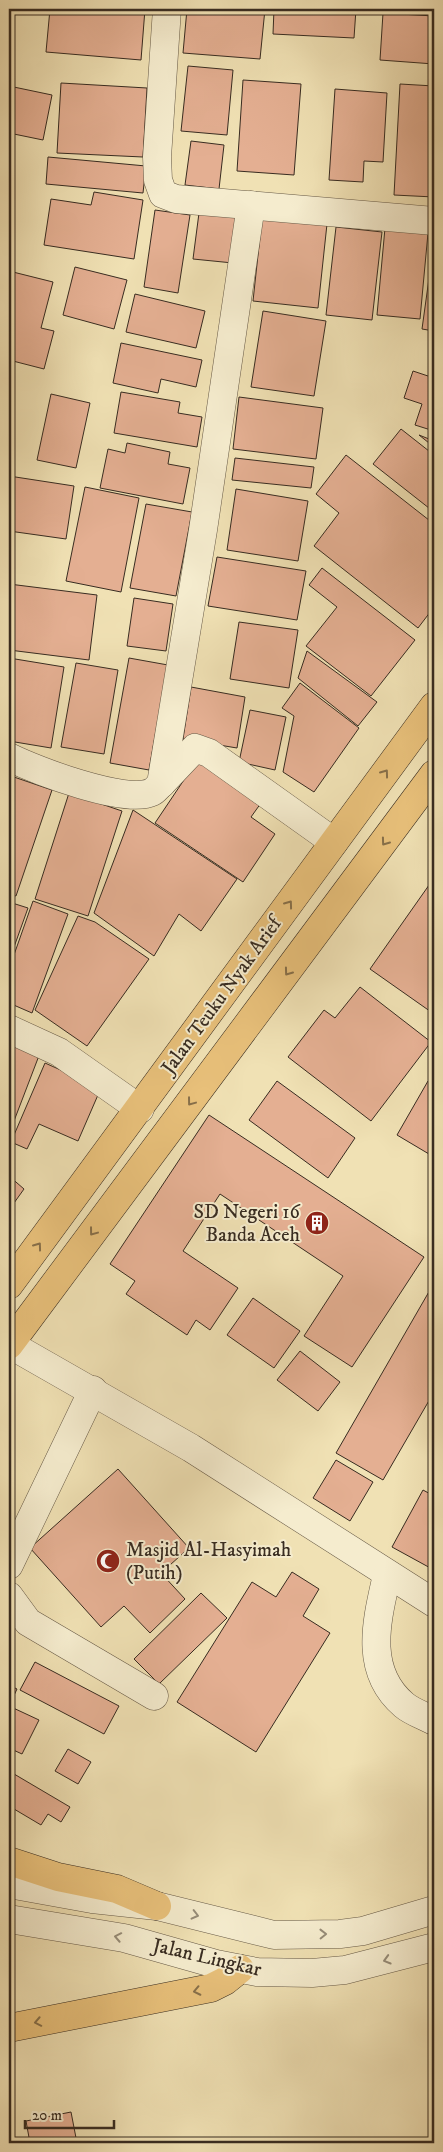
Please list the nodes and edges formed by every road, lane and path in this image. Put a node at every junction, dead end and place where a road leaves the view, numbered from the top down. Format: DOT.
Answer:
graph roads {
  1 [pos="167,9"];
  2 [pos="251,206"];
  3 [pos="434,221"];
  4 [pos="433,711"];
  5 [pos="9,757"];
  6 [pos="434,774"];
  7 [pos="160,784"];
  8 [pos="334,842"];
  9 [pos="9,1029"];
  10 [pos="140,1108"];
  11 [pos="9,1285"];
  12 [pos="9,1345"];
  13 [pos="93,1390"];
  14 [pos="9,1564"];
  15 [pos="387,1575"];
  16 [pos="9,1596"];
  17 [pos="434,1603"];
  18 [pos="154,1696"];
  19 [pos="434,1722"];
  20 [pos="9,1861"];
  21 [pos="9,1884"];
  22 [pos="157,1906"];
  23 [pos="434,1910"];
  24 [pos="9,1918"];
  25 [pos="274,1935"];
  26 [pos="434,1946"];
  27 [pos="240,1969"];
  28 [pos="279,1973"];
  29 [pos="9,2028"];
  1 -- 2 [label="street"];
  2 -- 3 [label="street"];
  2 -- 7 [label="street"];
  8 -- 4 [label="main road, Jalan Teuku Nyak Arief, one-way"];
  5 -- 7 [label="street"];
  6 -- 12 [label="main road, Jalan Teuku Nyak Arief, one-way"];
  7 -- 8 [label="street"];
  10 -- 8 [label="main road, Jalan Teuku Nyak Arief, one-way"];
  9 -- 10 [label="street"];
  11 -- 10 [label="main road, Jalan Teuku Nyak Arief, one-way"];
  12 -- 13 [label="street"];
  13 -- 14 [label="street"];
  13 -- 15 [label="street"];
  15 -- 17 [label="street"];
  15 -- 19 [label="street"];
  16 -- 18 [label="street"];
  20 -- 22 [label="main road"];
  21 -- 22 [label="street, Jalan Lingkar"];
  22 -- 25 [label="street, Jalan Lingkar, one-way"];
  25 -- 23 [label="street, Jalan Lingkar, one-way"];
  27 -- 24 [label="street, Jalan Lingkar, one-way"];
  25 -- 28 [label="street"];
  26 -- 28 [label="street, Jalan Lingkar, one-way"];
  27 -- 28 [label="street, Jalan Lingkar"];
  27 -- 29 [label="main road, one-way"];
}
